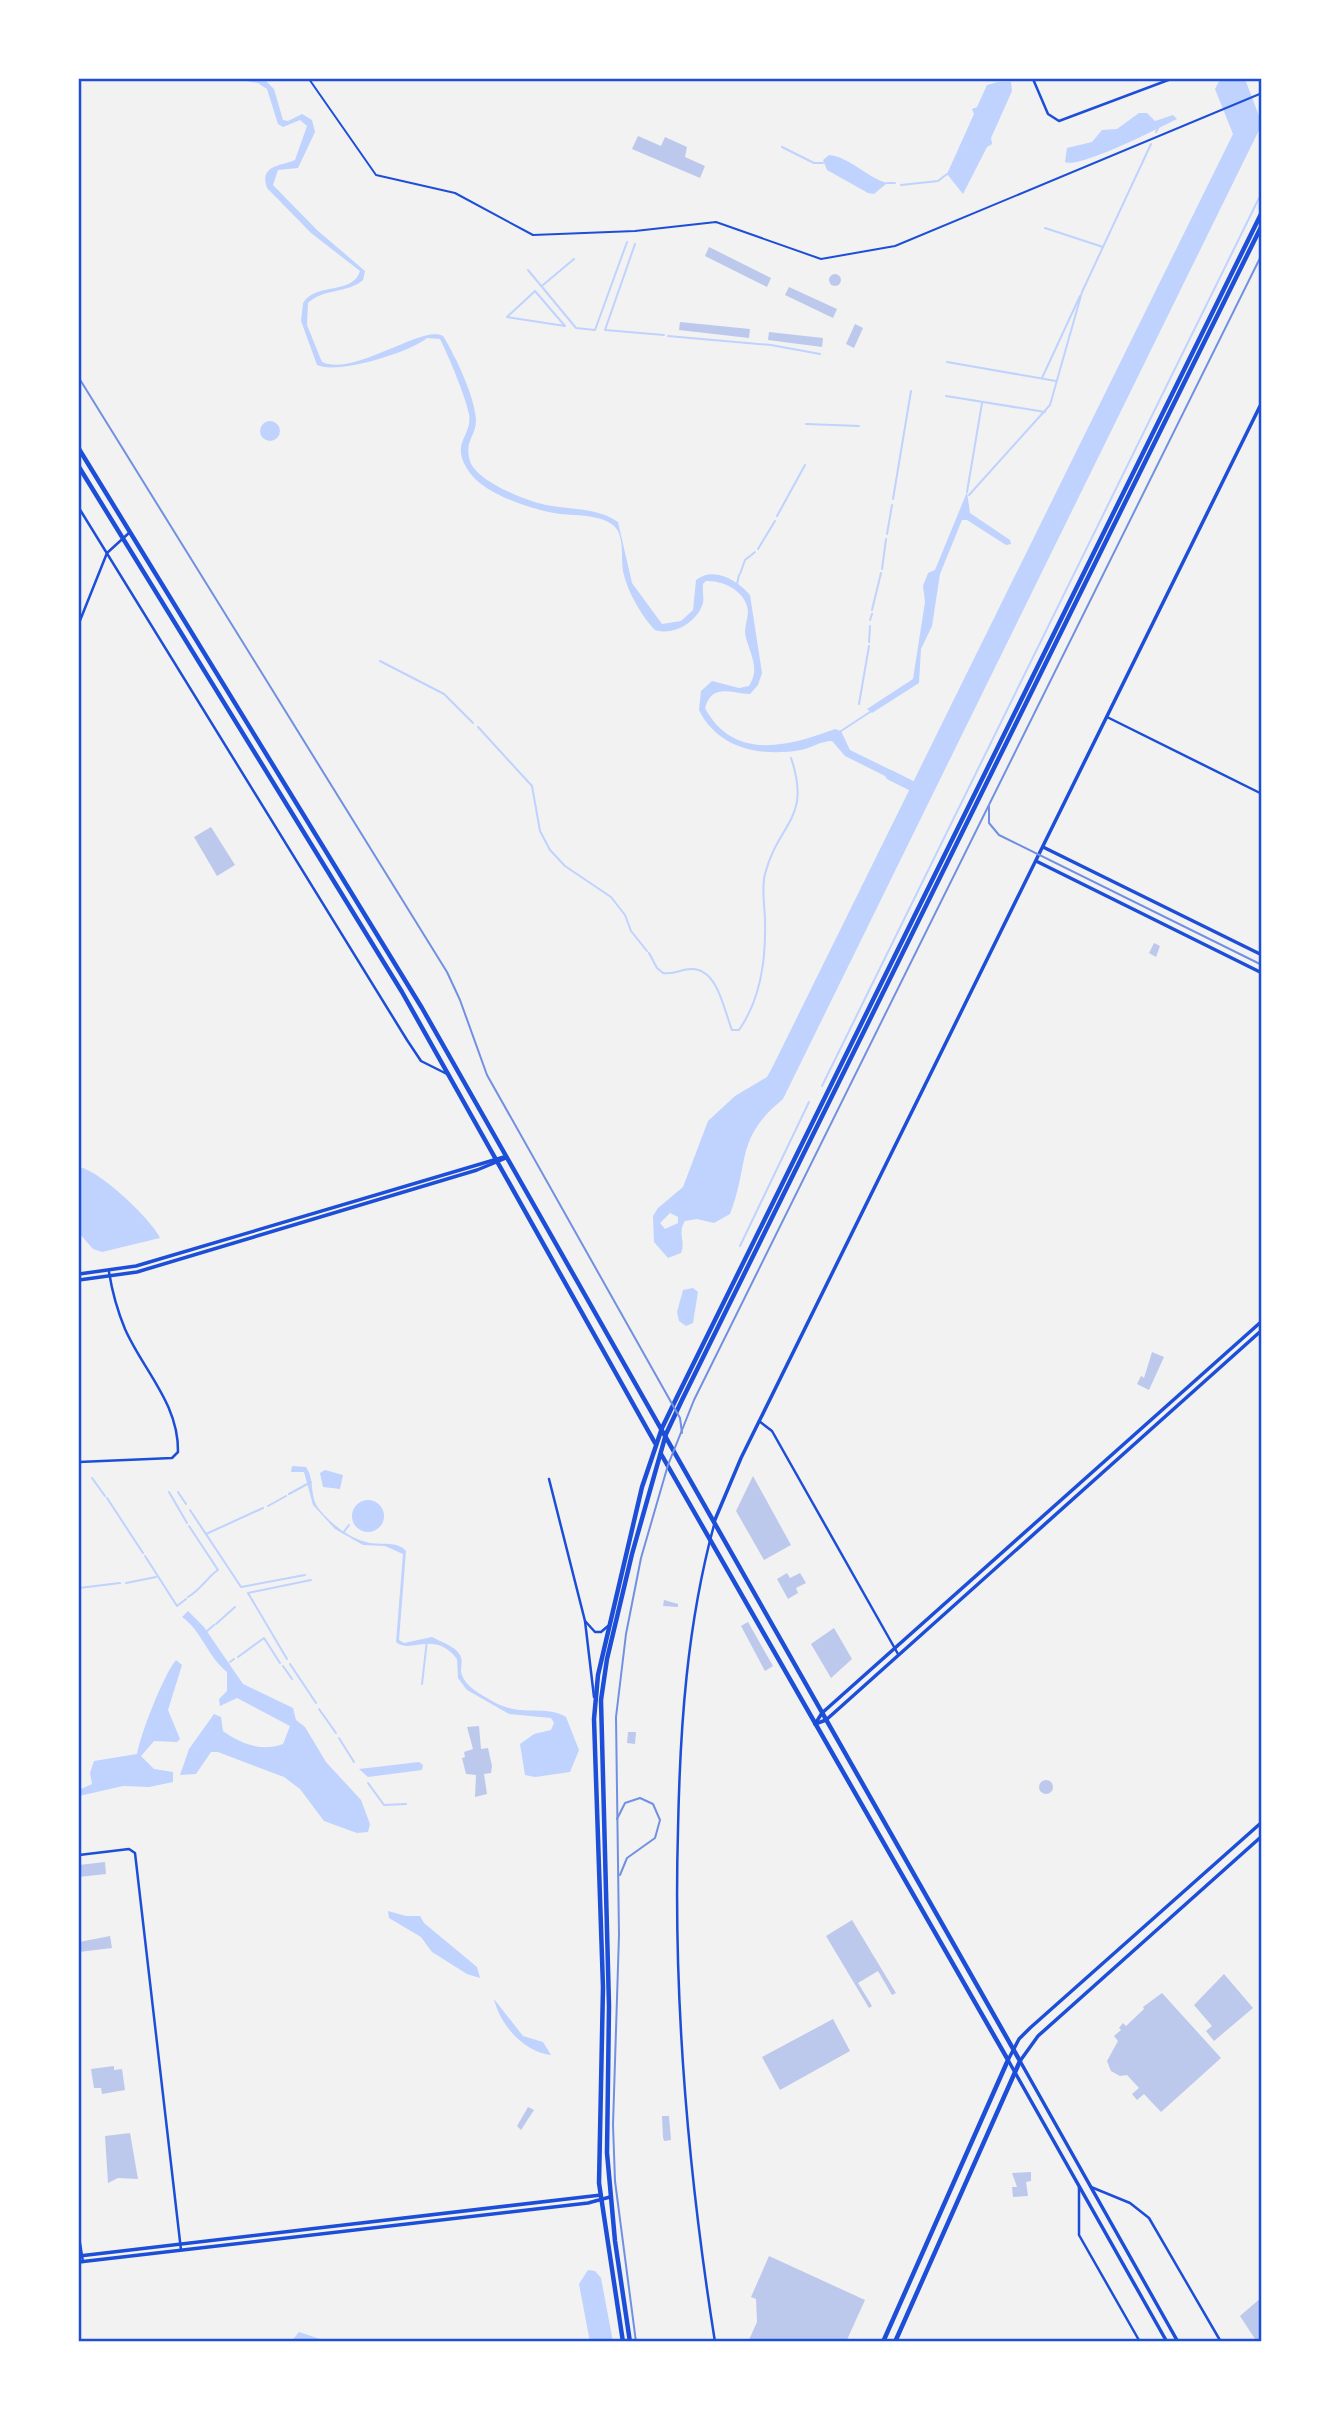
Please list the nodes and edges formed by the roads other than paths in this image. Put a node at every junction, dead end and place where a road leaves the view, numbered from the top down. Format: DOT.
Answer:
graph roads {
  1 [pos="1033,79"];
  2 [pos="1171,79"];
  3 [pos="1262,212"];
  4 [pos="1262,225"];
  5 [pos="1262,402"];
  6 [pos="79,449"];
  7 [pos="79,467"];
  8 [pos="79,508"];
  9 [pos="130,531"];
  10 [pos="122,537"];
  11 [pos="107,553"];
  12 [pos="79,623"];
  13 [pos="1107,717"];
  14 [pos="1262,794"];
  15 [pos="1043,847"];
  16 [pos="1036,861"];
  17 [pos="1262,955"];
  18 [pos="1262,972"];
  19 [pos="450,1076"];
  20 [pos="507,1157"];
  21 [pos="498,1160"];
  22 [pos="109,1272"];
  23 [pos="79,1274"];
  24 [pos="110,1278"];
  25 [pos="79,1280"];
  26 [pos="1262,1321"];
  27 [pos="1262,1330"];
  28 [pos="760,1421"];
  29 [pos="662,1427"];
  30 [pos="666,1434"];
  31 [pos="656,1444"];
  32 [pos="661,1452"];
  33 [pos="79,1462"];
  34 [pos="548,1479"];
  35 [pos="714,1522"];
  36 [pos="710,1539"];
  37 [pos="585,1621"];
  38 [pos="609,1625"];
  39 [pos="895,1649"];
  40 [pos="898,1655"];
  41 [pos="595,1700"];
  42 [pos="822,1713"];
  43 [pos="826,1720"];
  44 [pos="815,1724"];
  45 [pos="1262,1822"];
  46 [pos="1262,1836"];
  47 [pos="79,1855"];
  48 [pos="1013,2048"];
  49 [pos="1008,2060"];
  50 [pos="1020,2061"];
  51 [pos="1015,2073"];
  52 [pos="1090,2186"];
  53 [pos="1079,2187"];
  54 [pos="610,2197"];
  55 [pos="600,2198"];
  56 [pos="79,2237"];
  57 [pos="180,2244"];
  58 [pos="181,2250"];
  59 [pos="80,2256"];
  60 [pos="81,2262"];
  61 [pos="623,2342"];
  62 [pos="630,2342"];
  63 [pos="715,2342"];
  64 [pos="883,2342"];
  65 [pos="895,2342"];
  66 [pos="1140,2342"];
  67 [pos="1167,2342"];
  68 [pos="1178,2342"];
  69 [pos="1221,2342"];
  1 -- 2 [label="street"];
  3 -- 29 [label="main road"];
  4 -- 30 [label="main road"];
  5 -- 13 [label="street"];
  6 -- 9 [label="main road"];
  7 -- 10 [label="main road"];
  8 -- 11 [label="street"];
  9 -- 10 [label="street"];
  9 -- 20 [label="main road"];
  10 -- 11 [label="street"];
  10 -- 19 [label="main road"];
  11 -- 12 [label="street"];
  11 -- 19 [label="street"];
  13 -- 14 [label="street"];
  13 -- 15 [label="street"];
  15 -- 16 [label="street"];
  15 -- 17 [label="street"];
  16 -- 18 [label="street"];
  16 -- 28 [label="street"];
  19 -- 21 [label="main road"];
  20 -- 21 [label="street"];
  20 -- 29 [label="main road"];
  21 -- 22 [label="street"];
  21 -- 24 [label="street"];
  21 -- 31 [label="main road"];
  22 -- 23 [label="street"];
  22 -- 24 [label="street"];
  24 -- 25 [label="street"];
  24 -- 33 [label="street"];
  26 -- 39 [label="street"];
  27 -- 40 [label="street"];
  28 -- 35 [label="street"];
  28 -- 39 [label="street"];
  29 -- 30 [label="main road"];
  29 -- 31 [label="main road"];
  30 -- 32 [label="main road"];
  30 -- 35 [label="main road"];
  31 -- 32 [label="main road"];
  31 -- 38 [label="main road"];
  32 -- 36 [label="main road"];
  32 -- 54 [label="main road"];
  34 -- 37 [label="street"];
  35 -- 36 [label="street"];
  35 -- 42 [label="main road"];
  36 -- 44 [label="main road"];
  36 -- 63 [label="street"];
  37 -- 38 [label="street"];
  37 -- 41 [label="street"];
  38 -- 41 [label="main road"];
  39 -- 40 [label="street"];
  39 -- 42 [label="street"];
  40 -- 43 [label="street"];
  41 -- 55 [label="main road"];
  42 -- 43 [label="main road"];
  42 -- 44 [label="street"];
  43 -- 44 [label="street"];
  43 -- 48 [label="main road"];
  44 -- 49 [label="main road"];
  45 -- 48 [label="street"];
  46 -- 50 [label="street"];
  47 -- 57 [label="street"];
  48 -- 49 [label="street"];
  48 -- 50 [label="main road"];
  49 -- 51 [label="street"];
  49 -- 64 [label="main road"];
  50 -- 51 [label="main road"];
  50 -- 52 [label="street"];
  51 -- 53 [label="street"];
  51 -- 65 [label="main road"];
  52 -- 68 [label="street"];
  52 -- 69 [label="street"];
  53 -- 66 [label="street"];
  53 -- 67 [label="street"];
  54 -- 55 [label="street"];
  54 -- 62 [label="main road"];
  55 -- 57 [label="street"];
  55 -- 58 [label="street"];
  55 -- 61 [label="main road"];
  56 -- 59 [label="street"];
  57 -- 58 [label="street"];
  57 -- 59 [label="street"];
  58 -- 60 [label="street"];
  59 -- 60 [label="street"];
}
